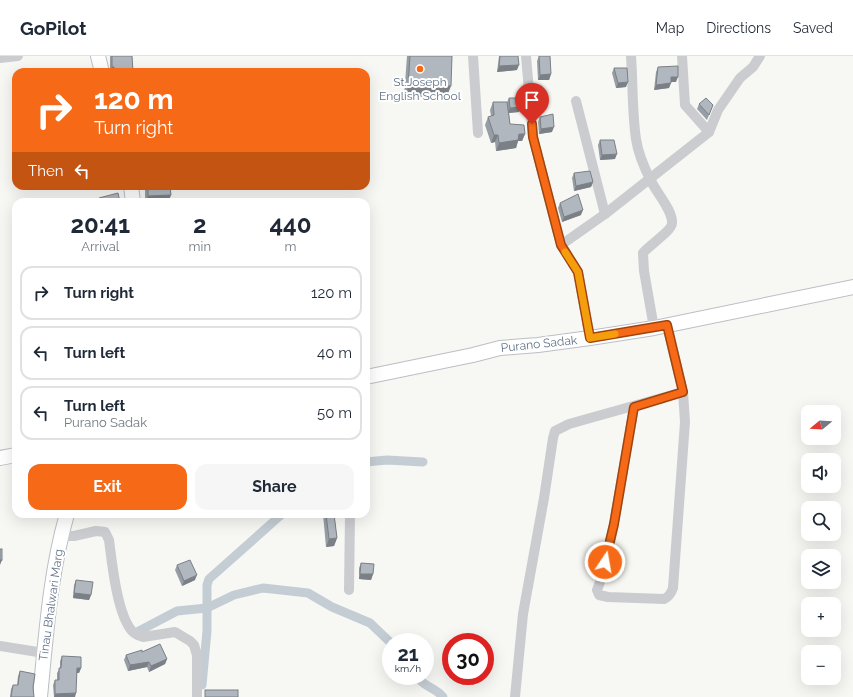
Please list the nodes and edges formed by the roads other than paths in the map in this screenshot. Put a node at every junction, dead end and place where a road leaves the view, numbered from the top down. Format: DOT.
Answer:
graph roads {
  1 [pos="18,56"];
  2 [pos="98,56"];
  3 [pos="473,56"];
  4 [pos="526,56"];
  5 [pos="631,56"];
  6 [pos="682,56"];
  7 [pos="760,56"];
  8 [pos="0,58"];
  9 [pos="101,68"];
  10 [pos="576,101"];
  11 [pos="709,132"];
  12 [pos="478,133"];
  13 [pos="650,180"];
  14 [pos="605,214"];
  15 [pos="561,245"];
  16 [pos="853,287"];
  17 [pos="660,326"];
  18 [pos="590,338"];
  19 [pos="370,376"];
  20 [pos="683,392"];
  21 [pos="634,407"];
  22 [pos="12,456"];
  23 [pos="0,458"];
  24 [pos="66,518"];
  25 [pos="350,518"];
  26 [pos="61,536"];
  27 [pos="349,590"];
  28 [pos="0,646"];
  29 [pos="44,652"];
  30 [pos="40,697"];
  31 [pos="196,697"];
  32 [pos="515,697"];
  1 -- 8 [label="street"];
  2 -- 9 [label="main road"];
  3 -- 12 [label="street"];
  4 -- 15 [label="street"];
  5 -- 13 [label="street"];
  6 -- 11 [label="street"];
  7 -- 11 [label="street"];
  10 -- 14 [label="street"];
  11 -- 13 [label="street"];
  13 -- 14 [label="street"];
  13 -- 17 [label="street"];
  14 -- 15 [label="street"];
  15 -- 18 [label="street"];
  16 -- 17 [label="main road, Purano Sadak"];
  17 -- 18 [label="main road, Purano Sadak"];
  17 -- 20 [label="street"];
  18 -- 19 [label="main road, Purano Sadak"];
  20 -- 21 [label="street"];
  20 -- 21 [label="street"];
  21 -- 32 [label="street"];
  22 -- 23 [label="main road"];
  24 -- 26 [label="main road, Tinau Bhalwari Marg"];
  25 -- 27 [label="street"];
  26 -- 29 [label="main road, Tinau Bhalwari Marg"];
  26 -- 31 [label="street"];
  28 -- 29 [label="street"];
  29 -- 30 [label="main road, Tinau Bhalwari Marg"];
}
